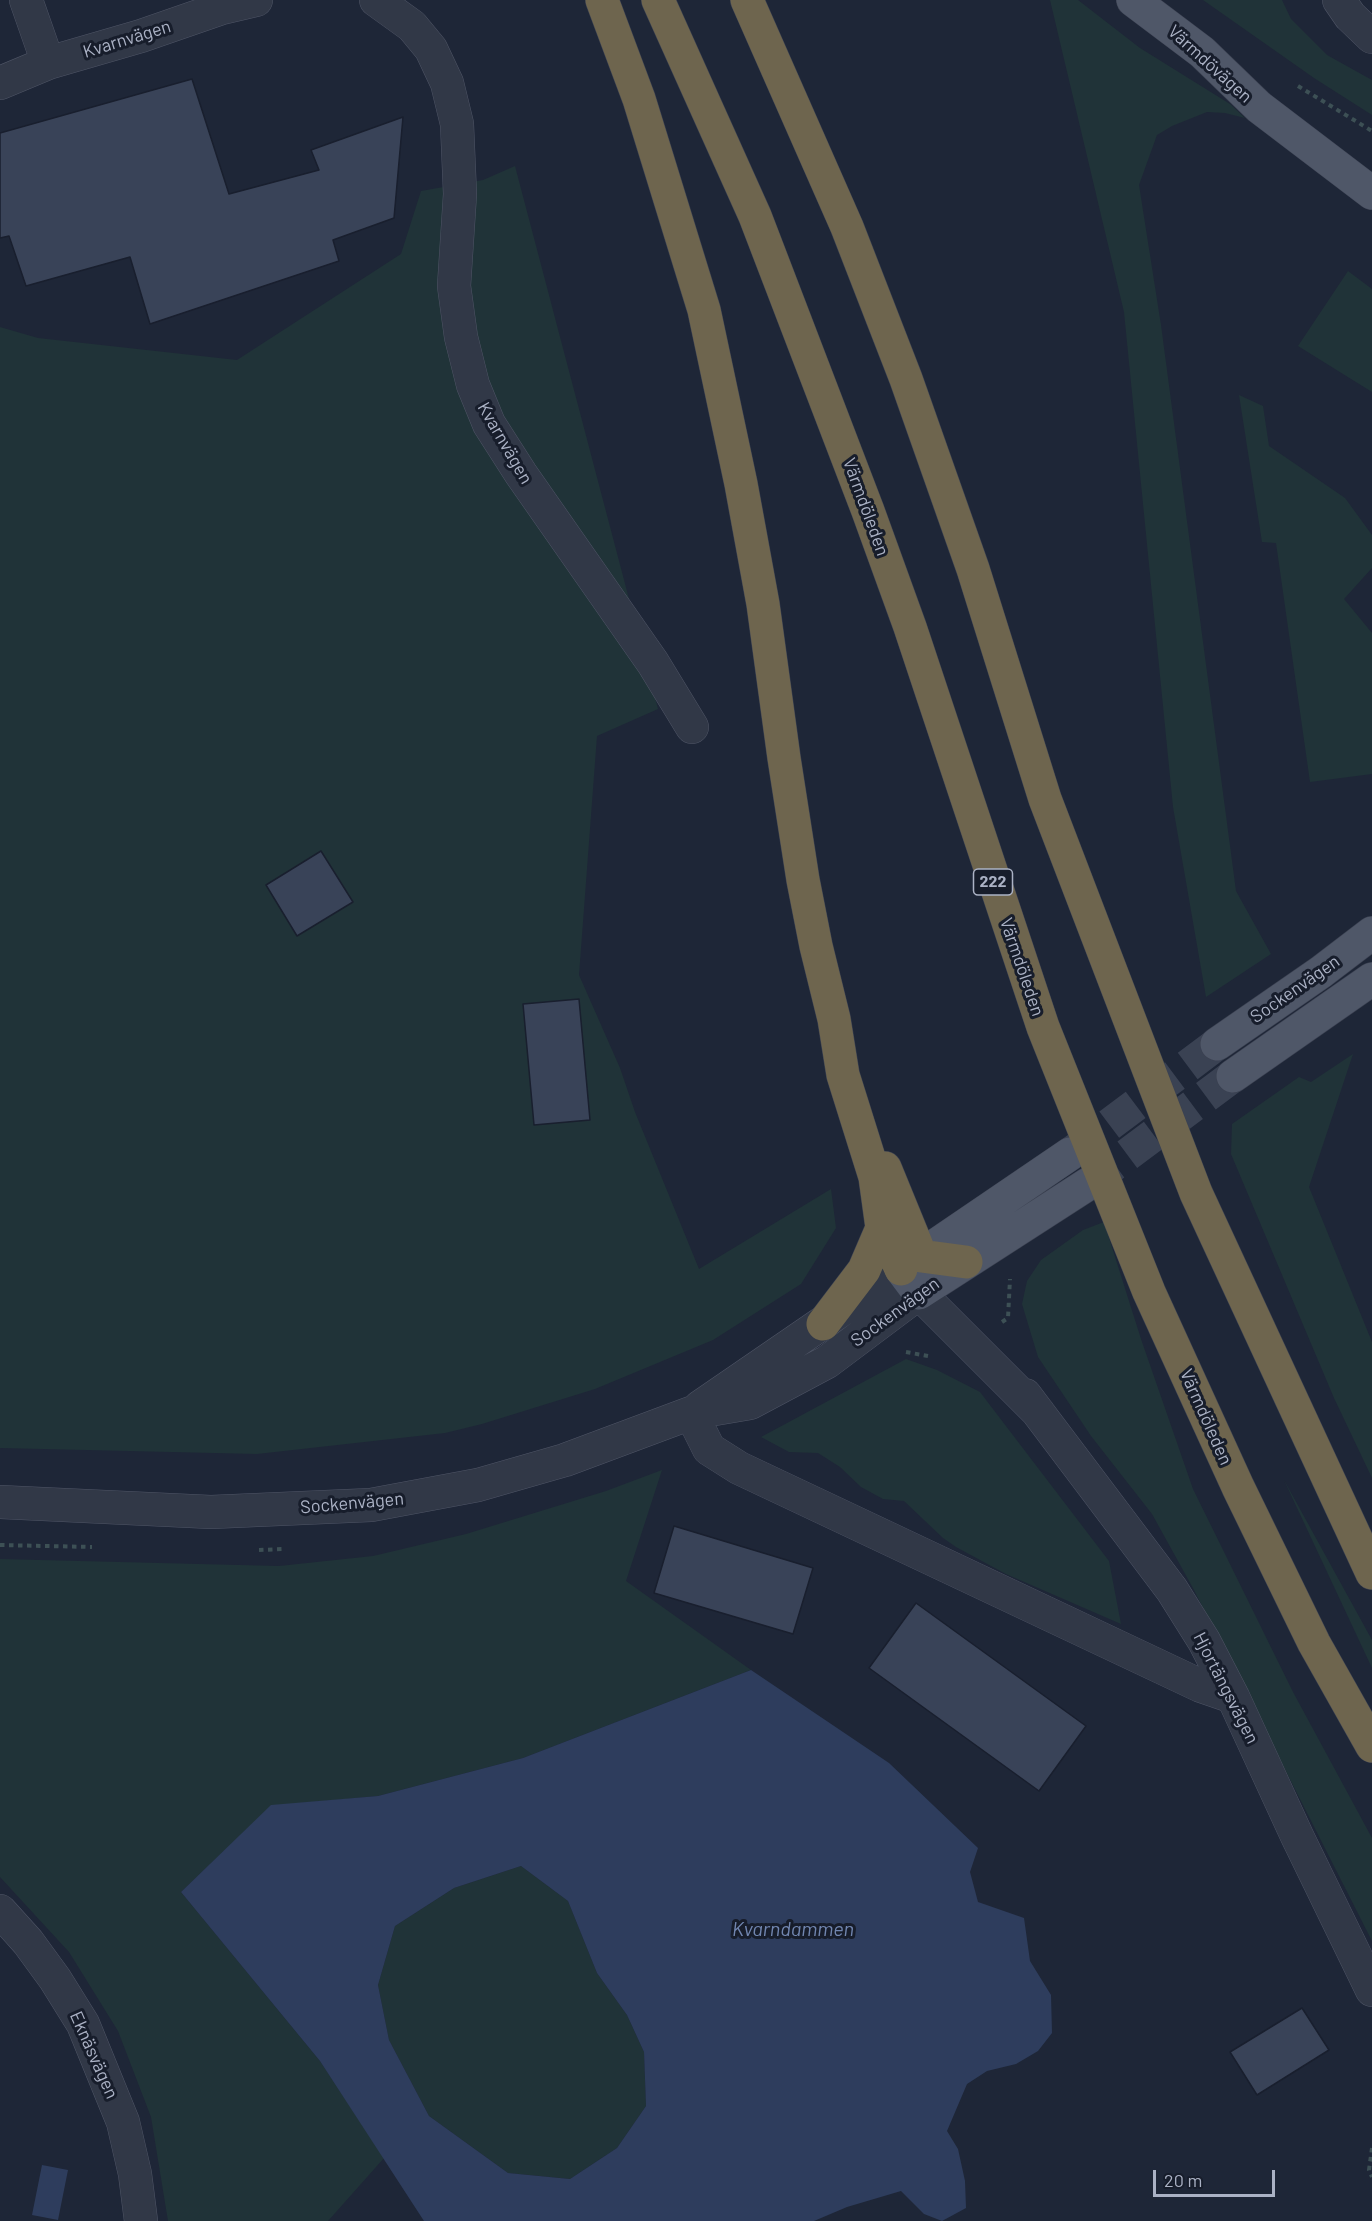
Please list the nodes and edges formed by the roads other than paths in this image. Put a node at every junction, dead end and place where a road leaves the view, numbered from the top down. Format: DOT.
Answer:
graph roads {
  1 [pos="26,0"];
  2 [pos="256,0"];
  3 [pos="376,0"];
  4 [pos="602,0"];
  5 [pos="658,0"];
  6 [pos="747,0"];
  7 [pos="1133,0"];
  8 [pos="1339,0"];
  9 [pos="1372,37"];
  10 [pos="48,63"];
  11 [pos="0,82"];
  12 [pos="1259,107"];
  13 [pos="1372,175"];
  14 [pos="1372,193"];
  15 [pos="692,727"];
  16 [pos="1372,933"];
  17 [pos="1372,979"];
  18 [pos="834,1019"];
  19 [pos="1217,1044"];
  20 [pos="1233,1076"];
  21 [pos="1070,1155"];
  22 [pos="1088,1184"];
  23 [pos="882,1228"];
  24 [pos="966,1262"];
  25 [pos="919,1276"];
  26 [pos="823,1324"];
  27 [pos="691,1413"];
  28 [pos="9,1499"];
  29 [pos="1372,1574"];
  30 [pos="1233,1697"];
  31 [pos="1372,1746"];
  32 [pos="0,1911"];
  33 [pos="1372,1990"];
  34 [pos="141,2221"];
  1 -- 10 [label="street"];
  2 -- 10 [label="street, Kvarnvägen"];
  3 -- 15 [label="street, Kvarnvägen"];
  4 -- 18 [label="highway"];
  5 -- 31 [label="highway, Värmdöleden / 222"];
  6 -- 29 [label="highway"];
  7 -- 12 [label="main road, Värmdövägen"];
  8 -- 9 [label="street"];
  10 -- 11 [label="street, Kvarnvägen"];
  12 -- 13 [label="main road, Värmdövägen"];
  12 -- 14 [label="main road, Värmdövägen"];
  16 -- 19 [label="main road, Sockenvägen"];
  17 -- 20 [label="main road, Sockenvägen"];
  18 -- 23 [label="highway"];
  18 -- 25 [label="highway"];
  21 -- 25 [label="main road, Sockenvägen"];
  22 -- 24 [label="main road"];
  23 -- 25 [label="highway"];
  23 -- 26 [label="highway"];
  24 -- 25 [label="highway"];
  25 -- 26 [label="street, Sockenvägen"];
  25 -- 27 [label="street, Sockenvägen"];
  25 -- 30 [label="street, Hjortängsvägen"];
  26 -- 27 [label="street, Sockenvägen"];
  27 -- 28 [label="street, Sockenvägen"];
  27 -- 30 [label="street"];
  30 -- 33 [label="street, Hjortängsvägen"];
  32 -- 34 [label="street, Eknäsvägen"];
}
